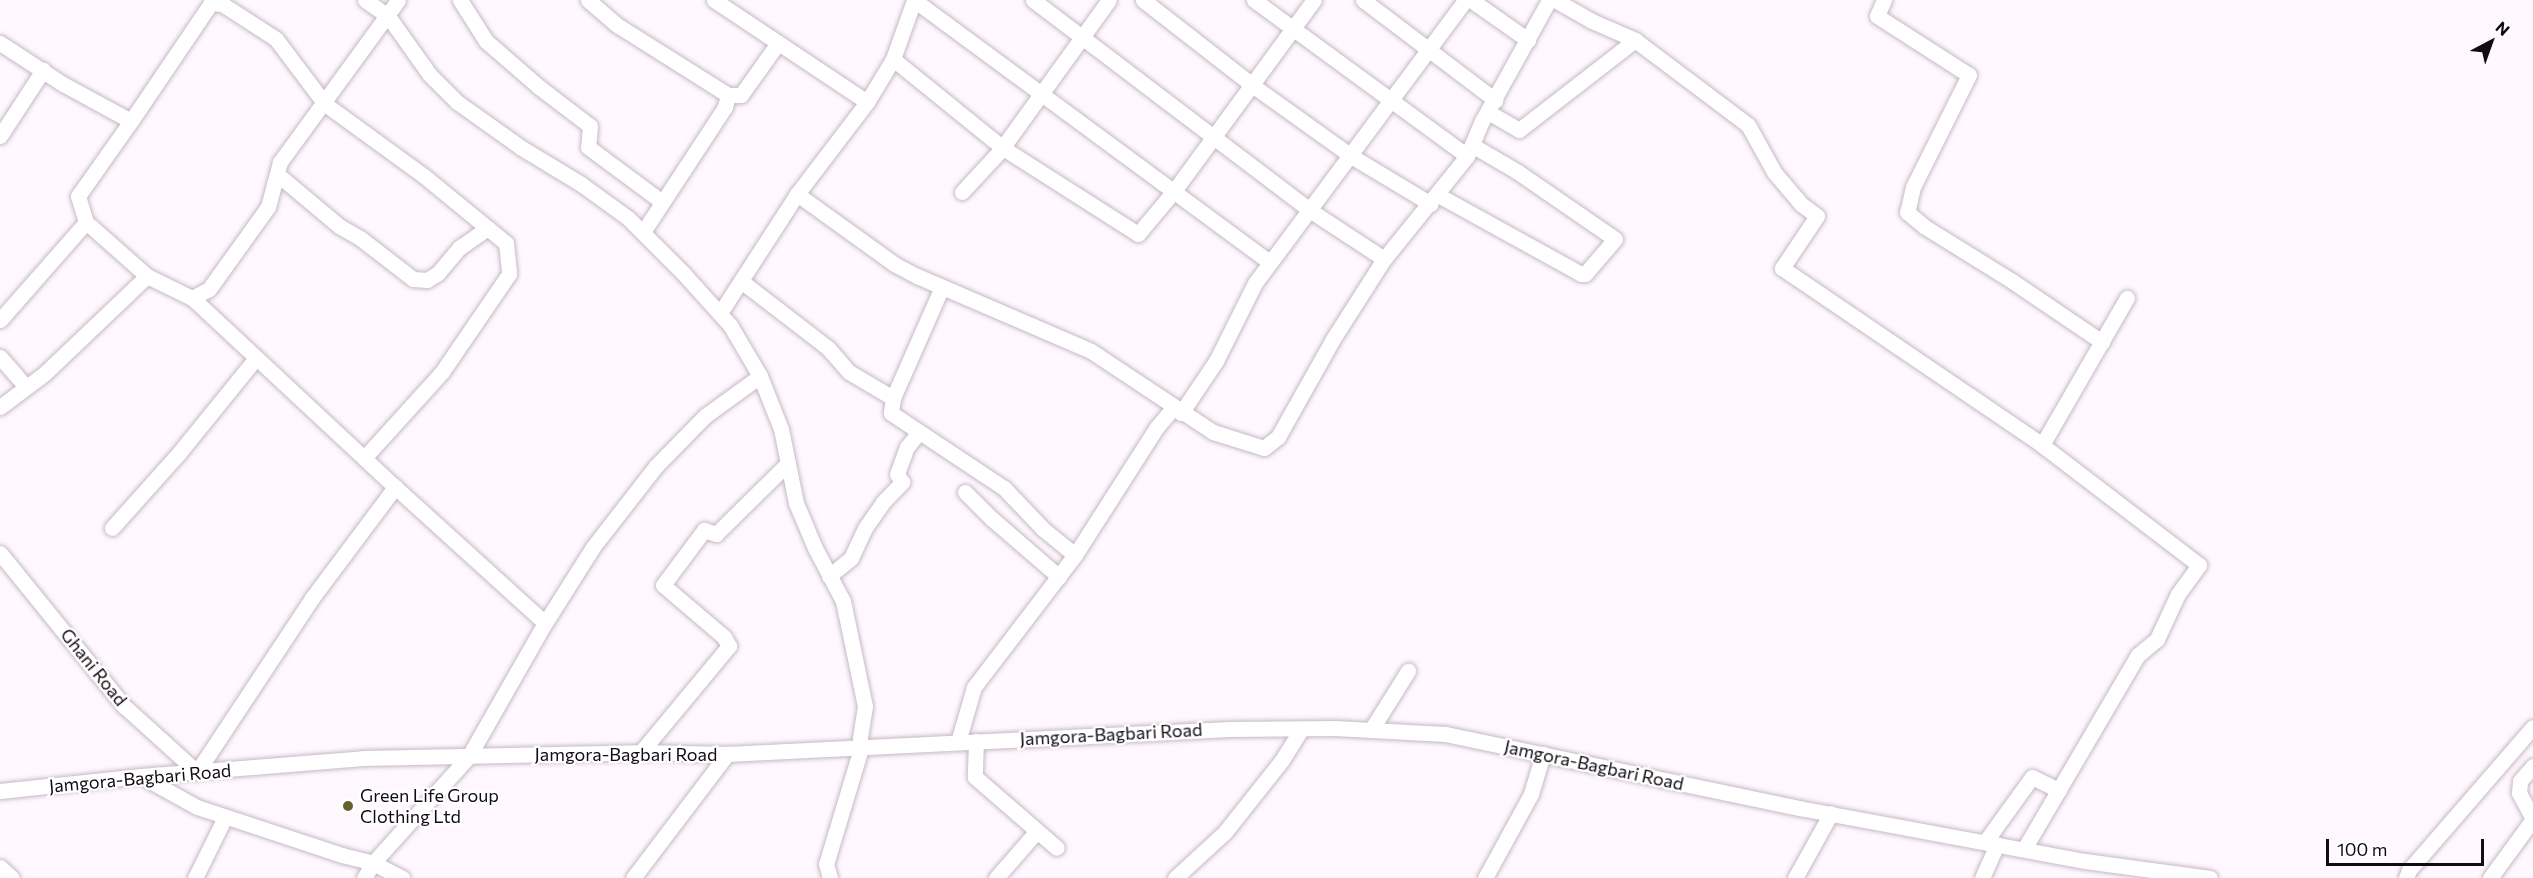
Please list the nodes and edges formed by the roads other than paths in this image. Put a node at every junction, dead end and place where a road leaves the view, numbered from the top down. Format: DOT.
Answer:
graph roads {
  1 [pos="365,0"];
  2 [pos="398,0"];
  3 [pos="460,0"];
  4 [pos="588,0"];
  5 [pos="714,0"];
  6 [pos="914,0"];
  7 [pos="1033,0"];
  8 [pos="1109,0"];
  9 [pos="1143,0"];
  10 [pos="1254,0"];
  11 [pos="1314,0"];
  12 [pos="1363,0"];
  13 [pos="1465,0"];
  14 [pos="1471,0"];
  15 [pos="1548,0"];
  16 [pos="1555,0"];
  17 [pos="1884,0"];
  18 [pos="388,16"];
  19 [pos="1293,29"];
  20 [pos="1082,38"];
  21 [pos="1528,40"];
  22 [pos="1635,40"];
  23 [pos="0,43"];
  24 [pos="778,43"];
  25 [pos="1430,49"];
  26 [pos="893,59"];
  27 [pos="43,70"];
  28 [pos="1252,85"];
  29 [pos="728,95"];
  30 [pos="1043,95"];
  31 [pos="867,102"];
  32 [pos="1391,102"];
  33 [pos="325,104"];
  34 [pos="1491,106"];
  35 [pos="131,121"];
  36 [pos="0,136"];
  37 [pos="1214,137"];
  38 [pos="1003,148"];
  39 [pos="1469,150"];
  40 [pos="1352,156"];
  41 [pos="277,174"];
  42 [pos="1174,191"];
  43 [pos="962,192"];
  44 [pos="797,194"];
  45 [pos="1434,199"];
  46 [pos="662,202"];
  47 [pos="1311,211"];
  48 [pos="86,222"];
  49 [pos="488,228"];
  50 [pos="643,232"];
  51 [pos="1384,259"];
  52 [pos="1270,262"];
  53 [pos="147,276"];
  54 [pos="741,281"];
  55 [pos="942,287"];
  56 [pos="192,298"];
  57 [pos="2127,298"];
  58 [pos="720,314"];
  59 [pos="0,320"];
  60 [pos="2102,342"];
  61 [pos="0,357"];
  62 [pos="256,358"];
  63 [pos="760,376"];
  64 [pos="25,386"];
  65 [pos="892,398"];
  66 [pos="3,400"];
  67 [pos="1177,410"];
  68 [pos="919,432"];
  69 [pos="2042,444"];
  70 [pos="364,458"];
  71 [pos="788,463"];
  72 [pos="395,487"];
  73 [pos="965,492"];
  74 [pos="112,528"];
  75 [pos="0,552"];
  76 [pos="1075,555"];
  77 [pos="829,576"];
  78 [pos="1059,577"];
  79 [pos="545,623"];
  80 [pos="1408,671"];
  81 [pos="2533,727"];
  82 [pos="1301,729"];
  83 [pos="1371,730"];
  84 [pos="976,741"];
  85 [pos="958,742"];
  86 [pos="862,746"];
  87 [pos="641,752"];
  88 [pos="727,754"];
  89 [pos="1544,754"];
  90 [pos="469,756"];
  91 [pos="2533,766"];
  92 [pos="197,772"];
  93 [pos="141,776"];
  94 [pos="2059,790"];
  95 [pos="0,791"];
  96 [pos="1831,813"];
  97 [pos="225,817"];
  98 [pos="1037,831"];
  99 [pos="1991,843"];
  100 [pos="1057,848"];
  101 [pos="2024,849"];
  102 [pos="373,863"];
  103 [pos="0,867"];
  104 [pos="1178,877"];
  105 [pos="12,878"];
  106 [pos="195,878"];
  107 [pos="363,878"];
  108 [pos="402,878"];
  109 [pos="633,878"];
  110 [pos="830,878"];
  111 [pos="996,878"];
  112 [pos="1485,878"];
  113 [pos="1795,878"];
  114 [pos="1982,878"];
  115 [pos="2210,878"];
  116 [pos="2406,878"];
  117 [pos="2490,878"];
  1 -- 18 [label="street"];
  2 -- 18 [label="street"];
  3 -- 46 [label="street"];
  4 -- 29 [label="street"];
  5 -- 24 [label="street"];
  6 -- 26 [label="street"];
  6 -- 30 [label="street"];
  7 -- 20 [label="street"];
  8 -- 20 [label="street"];
  9 -- 28 [label="street"];
  10 -- 19 [label="street"];
  11 -- 19 [label="street"];
  12 -- 25 [label="street"];
  13 -- 25 [label="street"];
  14 -- 21 [label="street"];
  15 -- 21 [label="street"];
  16 -- 22 [label="street"];
  17 -- 60 [label="street"];
  18 -- 33 [label="street"];
  18 -- 50 [label="street"];
  19 -- 28 [label="street"];
  19 -- 32 [label="street"];
  20 -- 30 [label="street"];
  20 -- 37 [label="street"];
  21 -- 34 [label="street"];
  22 -- 34 [label="street"];
  22 -- 69 [label="street"];
  23 -- 27 [label="street"];
  24 -- 29 [label="street"];
  24 -- 31 [label="street"];
  25 -- 32 [label="street"];
  25 -- 34 [label="street"];
  26 -- 31 [label="street"];
  26 -- 38 [label="street"];
  27 -- 35 [label="street"];
  27 -- 36 [label="street"];
  28 -- 37 [label="street"];
  28 -- 40 [label="street"];
  29 -- 46 [label="street"];
  30 -- 38 [label="street"];
  30 -- 42 [label="street"];
  31 -- 44 [label="street"];
  32 -- 39 [label="street"];
  32 -- 40 [label="street"];
  33 -- 35 [label="street"];
  33 -- 41 [label="street"];
  33 -- 49 [label="street"];
  34 -- 39 [label="street"];
  35 -- 48 [label="street"];
  37 -- 42 [label="street"];
  37 -- 47 [label="street"];
  38 -- 42 [label="street"];
  38 -- 43 [label="street"];
  39 -- 45 [label="street"];
  39 -- 45 [label="street"];
  40 -- 45 [label="street"];
  40 -- 47 [label="street"];
  41 -- 49 [label="street"];
  41 -- 56 [label="street"];
  42 -- 52 [label="street"];
  44 -- 54 [label="street"];
  44 -- 55 [label="street"];
  45 -- 51 [label="street"];
  46 -- 50 [label="street"];
  47 -- 51 [label="street"];
  47 -- 52 [label="street"];
  48 -- 53 [label="street"];
  48 -- 59 [label="street"];
  49 -- 70 [label="street"];
  50 -- 58 [label="street"];
  51 -- 67 [label="street"];
  52 -- 67 [label="street"];
  53 -- 56 [label="street"];
  53 -- 64 [label="street"];
  54 -- 58 [label="street"];
  54 -- 65 [label="street"];
  55 -- 65 [label="street"];
  55 -- 67 [label="street"];
  56 -- 62 [label="street"];
  57 -- 60 [label="street"];
  58 -- 63 [label="street"];
  60 -- 69 [label="street"];
  61 -- 64 [label="street"];
  62 -- 70 [label="street"];
  62 -- 74 [label="street"];
  63 -- 71 [label="street"];
  63 -- 79 [label="street"];
  64 -- 66 [label="street"];
  65 -- 68 [label="street"];
  67 -- 76 [label="street"];
  68 -- 76 [label="street"];
  68 -- 77 [label="street"];
  69 -- 94 [label="street"];
  70 -- 72 [label="street"];
  71 -- 77 [label="street"];
  71 -- 87 [label="street"];
  72 -- 79 [label="street"];
  72 -- 92 [label="street"];
  73 -- 78 [label="street"];
  75 -- 92 [label="street, Ghani Road"];
  76 -- 78 [label="street"];
  77 -- 86 [label="street"];
  78 -- 85 [label="street"];
  79 -- 90 [label="street"];
  80 -- 83 [label="street"];
  81 -- 116 [label="street"];
  82 -- 83 [label="street, Jamgora-Bagbari Road"];
  82 -- 84 [label="street, Jamgora-Bagbari Road"];
  82 -- 104 [label="street"];
  83 -- 89 [label="street, Jamgora-Bagbari Road"];
  84 -- 85 [label="street, Jamgora-Bagbari Road"];
  84 -- 98 [label="street"];
  85 -- 86 [label="street, Jamgora-Bagbari Road"];
  86 -- 88 [label="street, Jamgora-Bagbari Road"];
  86 -- 110 [label="street"];
  87 -- 88 [label="street, Jamgora-Bagbari Road"];
  87 -- 90 [label="street, Jamgora-Bagbari Road"];
  88 -- 109 [label="street"];
  89 -- 96 [label="street, Jamgora-Bagbari Road"];
  89 -- 112 [label="street"];
  90 -- 92 [label="street, Jamgora-Bagbari Road"];
  90 -- 102 [label="street"];
  91 -- 117 [label="street"];
  92 -- 93 [label="street, Jamgora-Bagbari Road"];
  93 -- 95 [label="street, Jamgora-Bagbari Road"];
  93 -- 97 [label="street"];
  94 -- 99 [label="street"];
  94 -- 101 [label="street"];
  96 -- 99 [label="street, Jamgora-Bagbari Road"];
  96 -- 113 [label="street"];
  97 -- 102 [label="street"];
  97 -- 106 [label="street"];
  98 -- 100 [label="street"];
  98 -- 111 [label="street"];
  99 -- 101 [label="street, Jamgora-Bagbari Road"];
  99 -- 114 [label="street"];
  101 -- 115 [label="street, Jamgora-Bagbari Road"];
  102 -- 107 [label="street"];
  102 -- 108 [label="street"];
  103 -- 105 [label="street"];
}
